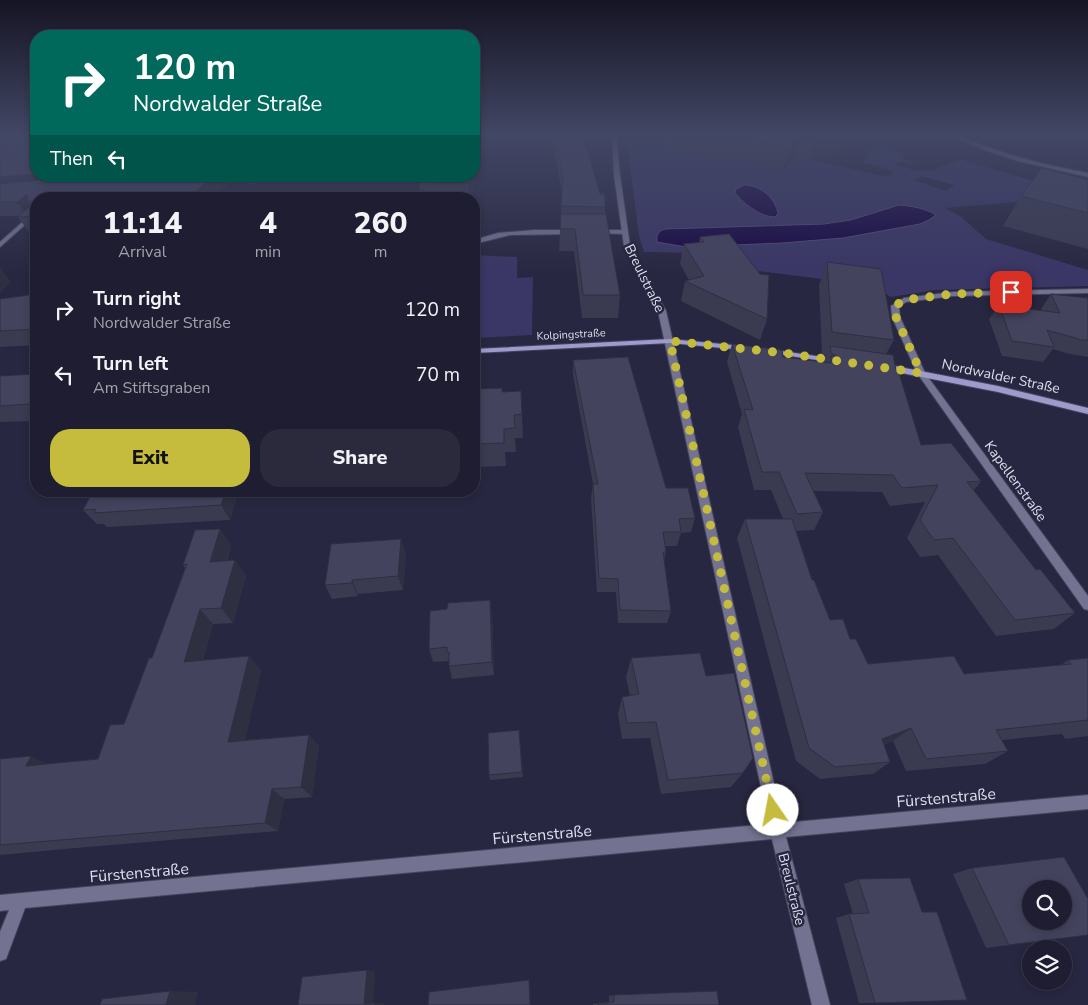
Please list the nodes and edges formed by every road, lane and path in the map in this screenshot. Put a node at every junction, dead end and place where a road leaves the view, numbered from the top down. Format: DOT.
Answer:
graph roads {
  1 [pos="618,182"];
  2 [pos="30,218"];
  3 [pos="578,232"];
  4 [pos="588,232"];
  5 [pos="625,232"];
  6 [pos="480,239"];
  7 [pos="0,245"];
  8 [pos="1088,291"];
  9 [pos="670,341"];
  10 [pos="756,350"];
  11 [pos="480,351"];
  12 [pos="765,351"];
  13 [pos="849,362"];
  14 [pos="876,366"];
  15 [pos="921,373"];
  16 [pos="1088,411"];
  17 [pos="1088,605"];
  18 [pos="1088,802"];
  19 [pos="777,829"];
  20 [pos="20,901"];
  21 [pos="0,903"];
  22 [pos="0,953"];
  23 [pos="821,1005"];
  1 -- 5 [label="street, Breulstraße"];
  2 -- 7 [label="street"];
  3 -- 6 [label="street"];
  4 -- 5 [label="street"];
  5 -- 9 [label="street, Breulstraße"];
  8 -- 15 [label="street, Kapellenstraße"];
  9 -- 10 [label="street"];
  9 -- 11 [label="street, Kolpingstraße"];
  9 -- 19 [label="street, Breulstraße"];
  12 -- 13 [label="street"];
  14 -- 15 [label="street, Nordwalder Straße"];
  15 -- 16 [label="street, Nordwalder Straße"];
  15 -- 17 [label="street, Kapellenstraße"];
  18 -- 19 [label="street, Fürstenstraße"];
  19 -- 20 [label="street, Fürstenstraße"];
  19 -- 23 [label="street, Breulstraße"];
  20 -- 21 [label="street, Fürstenstraße"];
  20 -- 22 [label="street"];
}
